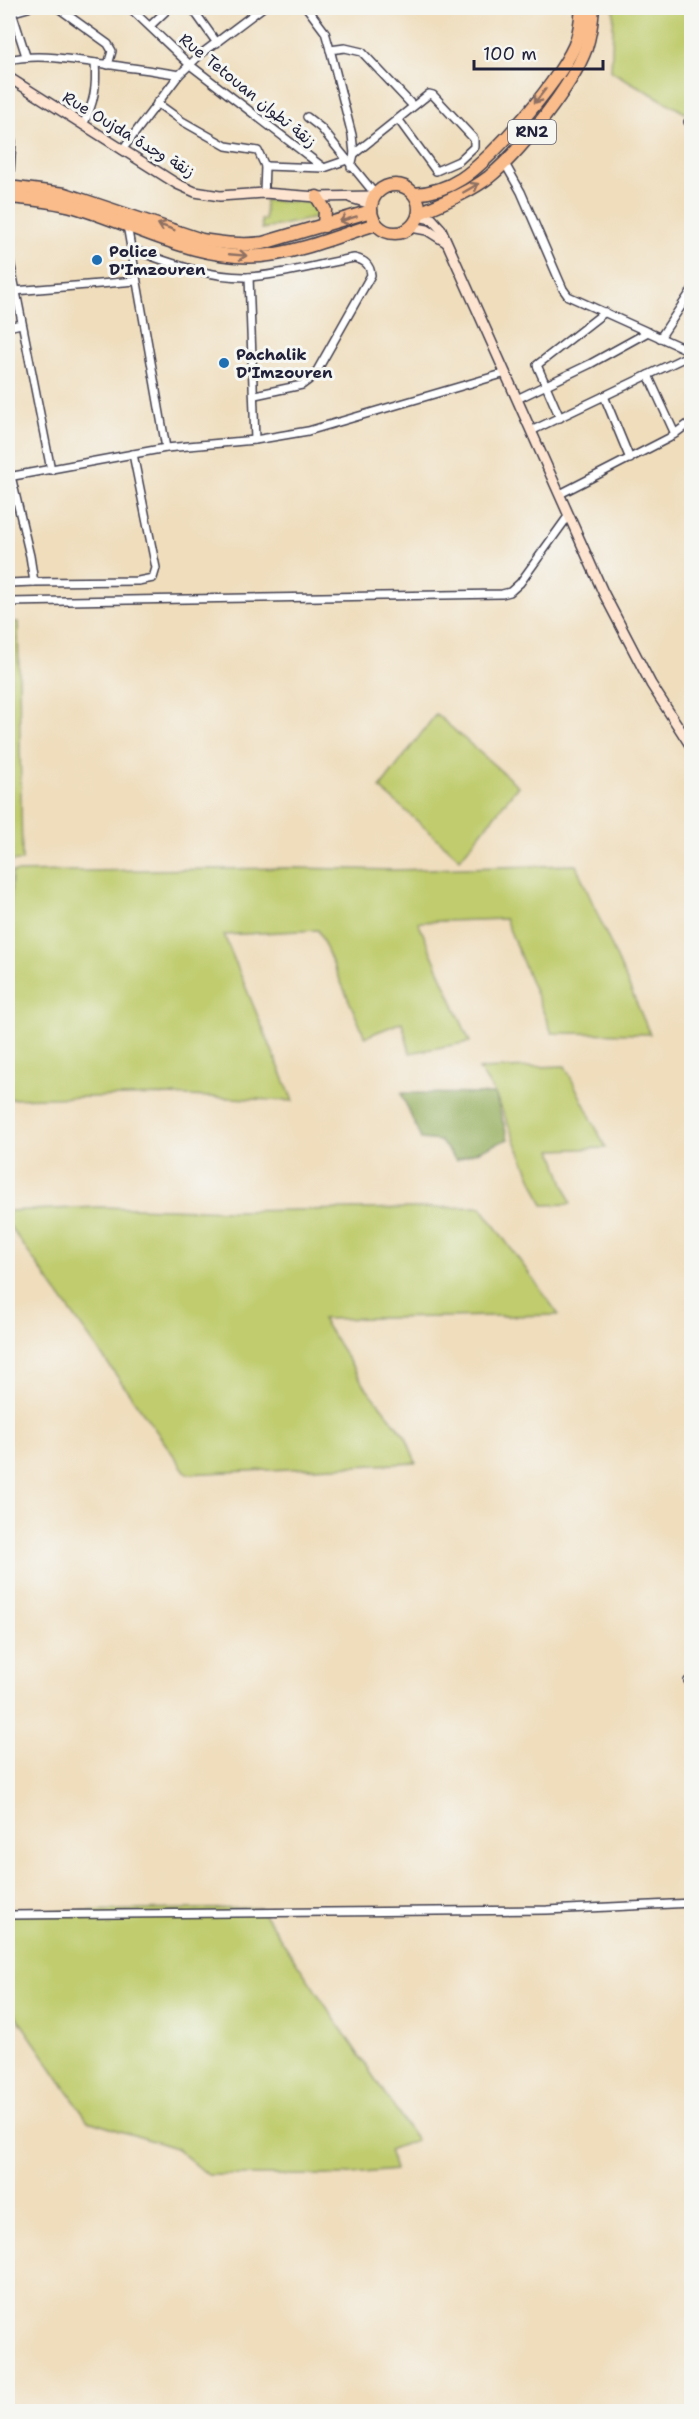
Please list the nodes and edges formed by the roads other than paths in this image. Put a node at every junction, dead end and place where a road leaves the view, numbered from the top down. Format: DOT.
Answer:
graph roads {
  1 [pos="28,8"];
  2 [pos="58,8"];
  3 [pos="130,8"];
  4 [pos="169,8"];
  5 [pos="192,8"];
  6 [pos="307,8"];
  7 [pos="582,8"];
  8 [pos="593,8"];
  9 [pos="259,9"];
  10 [pos="10,13"];
  11 [pos="150,26"];
  12 [pos="217,43"];
  13 [pos="330,50"];
  14 [pos="26,56"];
  15 [pos="8,60"];
  16 [pos="95,63"];
  17 [pos="108,65"];
  18 [pos="190,65"];
  19 [pos="179,75"];
  20 [pos="8,77"];
  21 [pos="157,103"];
  22 [pos="413,106"];
  23 [pos="307,117"];
  24 [pos="398,119"];
  25 [pos="83,125"];
  26 [pos="8,126"];
  27 [pos="122,150"];
  28 [pos="354,154"];
  29 [pos="504,162"];
  30 [pos="349,164"];
  31 [pos="265,166"];
  32 [pos="324,168"];
  33 [pos="8,190"];
  34 [pos="264,193"];
  35 [pos="414,194"];
  36 [pos="317,197"];
  37 [pos="373,201"];
  38 [pos="416,219"];
  39 [pos="376,224"];
  40 [pos="127,225"];
  41 [pos="324,226"];
  42 [pos="131,249"];
  43 [pos="8,251"];
  44 [pos="249,277"];
  45 [pos="136,281"];
  46 [pos="692,290"];
  47 [pos="14,291"];
  48 [pos="605,312"];
  49 [pos="21,324"];
  50 [pos="8,327"];
  51 [pos="648,332"];
  52 [pos="660,338"];
  53 [pos="692,353"];
  54 [pos="506,373"];
  55 [pos="648,375"];
  56 [pos="547,386"];
  57 [pos="255,395"];
  58 [pos="604,396"];
  59 [pos="517,399"];
  60 [pos="560,418"];
  61 [pos="692,421"];
  62 [pos="531,431"];
  63 [pos="675,434"];
  64 [pos="255,440"];
  65 [pos="166,448"];
  66 [pos="133,454"];
  67 [pos="630,459"];
  68 [pos="51,470"];
  69 [pos="9,477"];
  70 [pos="560,494"];
  71 [pos="569,514"];
  72 [pos="34,582"];
  73 [pos="8,583"];
  74 [pos="8,602"];
  75 [pos="692,748"];
  76 [pos="692,1903"];
  77 [pos="8,1915"];
  1 -- 10 [label="street"];
  2 -- 17 [label="street"];
  3 -- 11 [label="street, Rue Tetouan زنقة تطوان"];
  4 -- 11 [label="street"];
  5 -- 12 [label="street"];
  6 -- 13 [label="street"];
  7 -- 35 [label="highway, RN2, one-way"];
  8 -- 29 [label="highway, RN2"];
  9 -- 12 [label="street"];
  10 -- 14 [label="street"];
  11 -- 18 [label="street, Rue Tetouan زنقة تطوان"];
  12 -- 18 [label="street"];
  13 -- 22 [label="street"];
  13 -- 28 [label="street"];
  14 -- 15 [label="street"];
  14 -- 16 [label="street"];
  16 -- 17 [label="street"];
  16 -- 25 [label="street"];
  17 -- 19 [label="street"];
  18 -- 19 [label="street"];
  18 -- 32 [label="street, Rue Tetouan زنقة تطوان"];
  19 -- 21 [label="street"];
  20 -- 25 [label="main road, Rue Oujda زنقة وجدة"];
  21 -- 27 [label="street"];
  21 -- 31 [label="street"];
  22 -- 24 [label="street"];
  22 -- 24 [label="street"];
  23 -- 30 [label="street"];
  24 -- 28 [label="street"];
  25 -- 27 [label="main road, Rue Oujda زنقة وجدة"];
  26 -- 33 [label="street"];
  27 -- 34 [label="main road, Rue Oujda زنقة وجدة"];
  28 -- 30 [label="street"];
  38 -- 29 [label="highway, RN2, one-way"];
  29 -- 48 [label="street"];
  30 -- 32 [label="street"];
  30 -- 37 [label="street"];
  31 -- 32 [label="street"];
  31 -- 34 [label="street"];
  33 -- 40 [label="highway"];
  41 -- 33 [label="highway, RN2, one-way"];
  34 -- 36 [label="main road, Rue Oujda زنقة وجدة"];
  35 -- 37 [label="highway, RN2"];
  35 -- 38 [label="highway"];
  36 -- 37 [label="main road, Rue Oujda زنقة وجدة"];
  36 -- 41 [label="highway"];
  37 -- 39 [label="highway"];
  37 -- 41 [label="highway, RN2, one-way"];
  38 -- 39 [label="highway, RN2"];
  38 -- 54 [label="main road"];
  40 -- 39 [label="highway, one-way"];
  40 -- 42 [label="street"];
  42 -- 44 [label="street"];
  42 -- 45 [label="street"];
  43 -- 47 [label="street"];
  44 -- 57 [label="street"];
  44 -- 57 [label="street"];
  45 -- 47 [label="street"];
  45 -- 65 [label="street"];
  46 -- 52 [label="street"];
  47 -- 49 [label="street"];
  48 -- 51 [label="street"];
  48 -- 56 [label="street"];
  49 -- 50 [label="street"];
  49 -- 68 [label="street"];
  51 -- 52 [label="street"];
  51 -- 56 [label="street"];
  52 -- 53 [label="street"];
  53 -- 55 [label="street"];
  54 -- 59 [label="main road"];
  54 -- 64 [label="street"];
  55 -- 58 [label="street"];
  55 -- 63 [label="street"];
  56 -- 59 [label="street"];
  56 -- 60 [label="street"];
  57 -- 64 [label="street"];
  58 -- 60 [label="street"];
  58 -- 67 [label="street"];
  59 -- 62 [label="main road"];
  60 -- 62 [label="street"];
  61 -- 63 [label="street"];
  62 -- 70 [label="main road"];
  63 -- 67 [label="street"];
  64 -- 65 [label="street"];
  65 -- 66 [label="street"];
  66 -- 68 [label="street"];
  66 -- 72 [label="street"];
  67 -- 70 [label="street"];
  68 -- 69 [label="street"];
  69 -- 72 [label="street"];
  70 -- 71 [label="main road"];
  71 -- 74 [label="street"];
  71 -- 75 [label="main road"];
  72 -- 73 [label="street"];
  76 -- 77 [label="street"];
}
